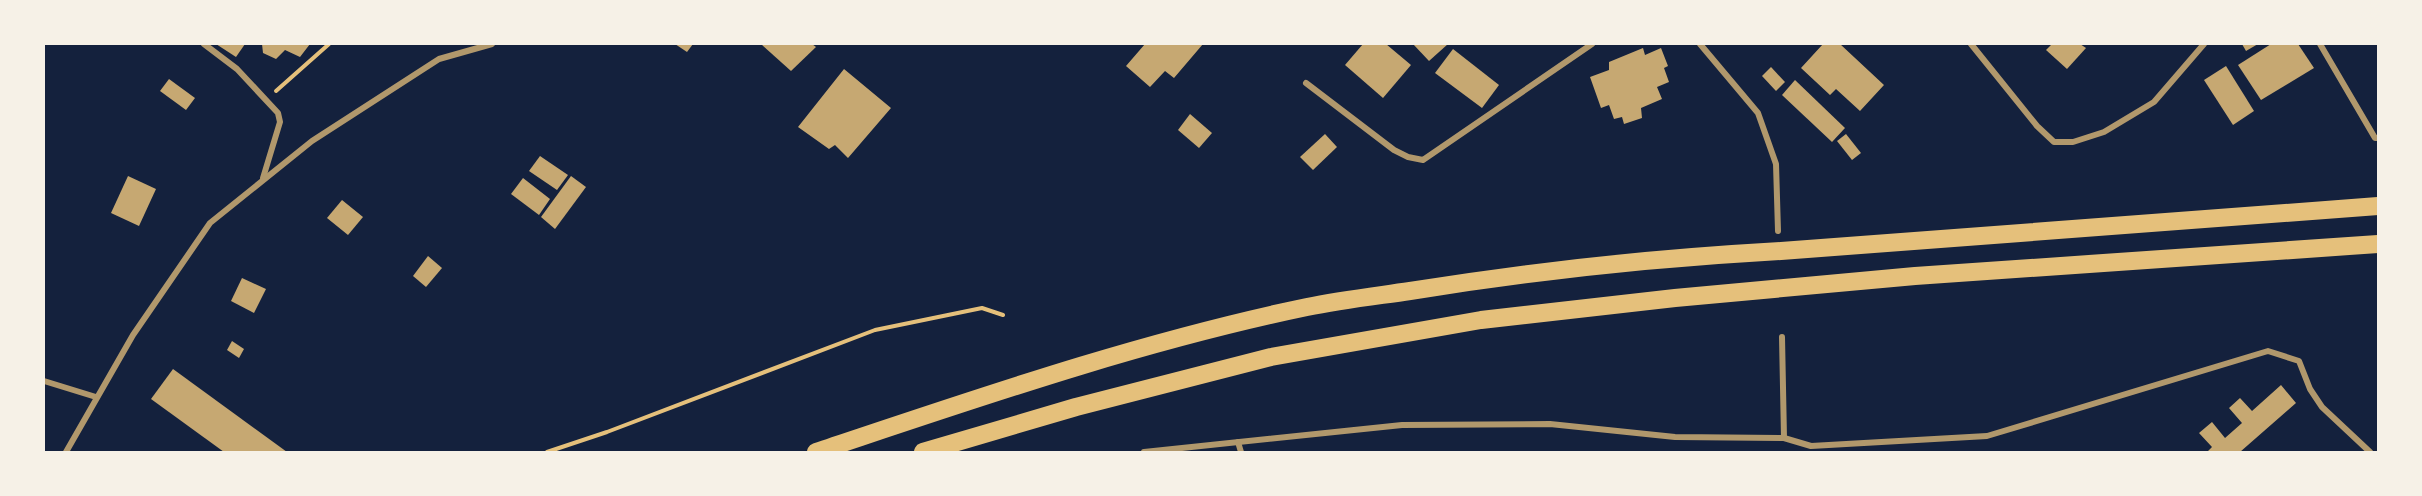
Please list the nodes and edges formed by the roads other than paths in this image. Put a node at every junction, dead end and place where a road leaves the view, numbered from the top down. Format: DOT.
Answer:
graph roads {
  1 [pos="204,44"];
  2 [pos="492,44"];
  3 [pos="1592,44"];
  4 [pos="1700,44"];
  5 [pos="1971,44"];
  6 [pos="2204,44"];
  7 [pos="2320,44"];
  8 [pos="1306,83"];
  9 [pos="2379,138"];
  10 [pos="263,179"];
  11 [pos="2379,206"];
  12 [pos="1778,231"];
  13 [pos="2379,244"];
  14 [pos="1782,337"];
  15 [pos="44,381"];
  16 [pos="96,397"];
  17 [pos="1784,438"];
  18 [pos="1238,442"];
  19 [pos="66,453"];
  20 [pos="816,453"];
  21 [pos="923,453"];
  22 [pos="1144,453"];
  23 [pos="1241,453"];
  24 [pos="2370,453"];
  1 -- 10 [label="street"];
  2 -- 10 [label="street"];
  3 -- 8 [label="street"];
  4 -- 12 [label="street"];
  5 -- 6 [label="street"];
  7 -- 9 [label="street"];
  10 -- 16 [label="street"];
  11 -- 20 [label="highway"];
  13 -- 21 [label="highway"];
  14 -- 17 [label="street"];
  15 -- 16 [label="street"];
  16 -- 19 [label="street"];
  17 -- 18 [label="street"];
  17 -- 24 [label="street"];
  18 -- 22 [label="street"];
  18 -- 23 [label="street"];
}
